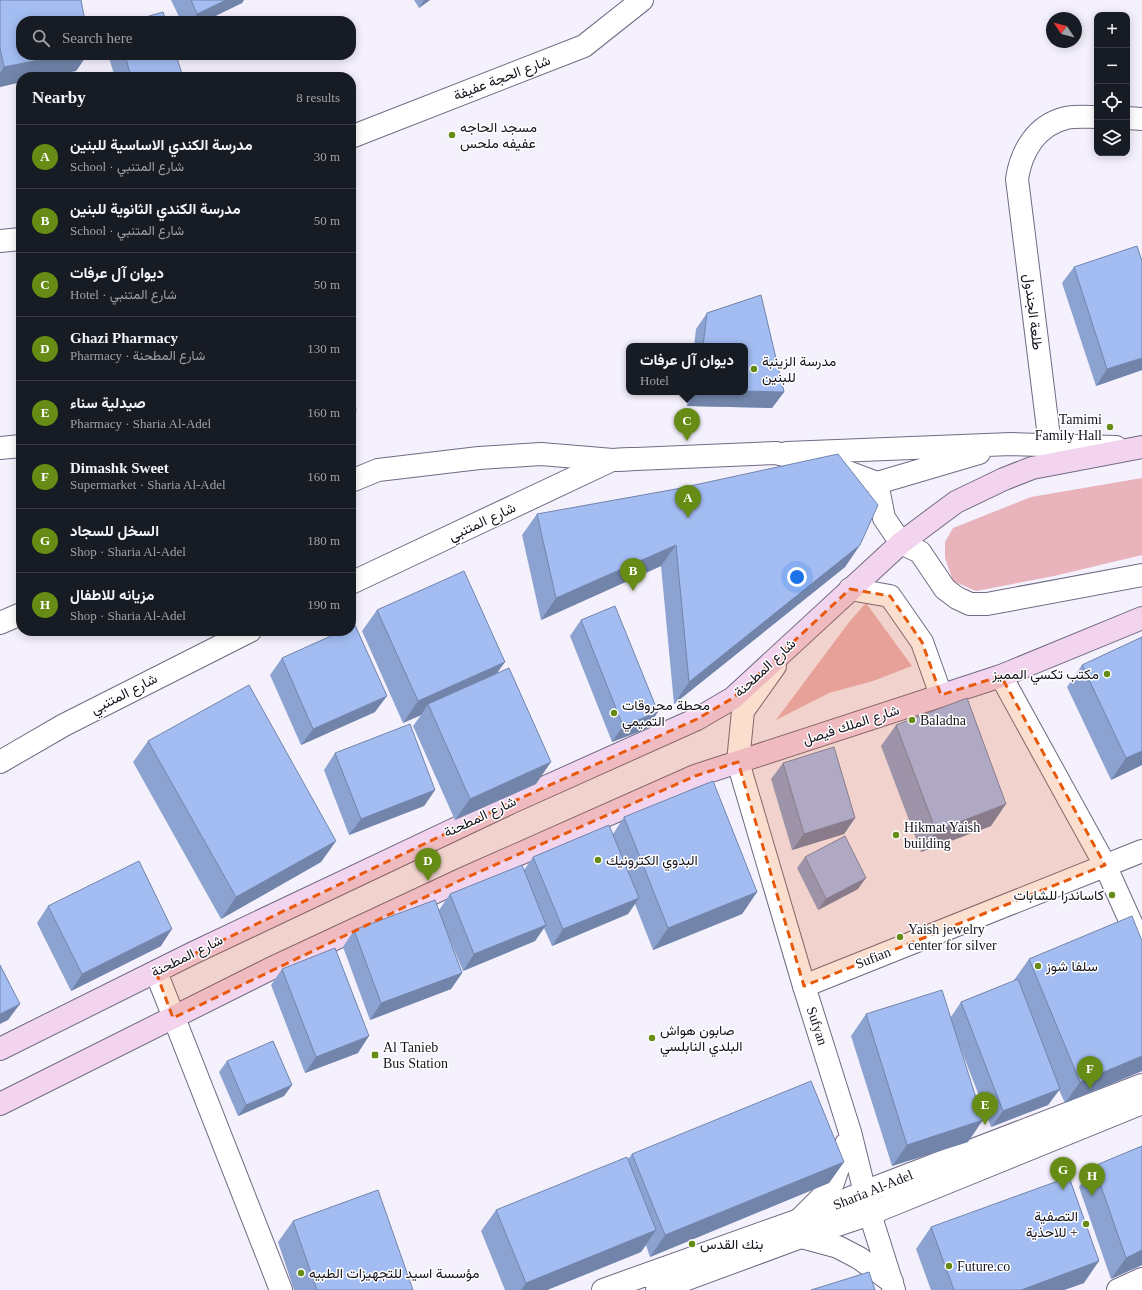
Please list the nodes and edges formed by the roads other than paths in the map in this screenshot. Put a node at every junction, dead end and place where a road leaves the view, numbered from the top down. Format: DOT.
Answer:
graph roads {
  1 [pos="642,0"];
  2 [pos="1094,117"];
  3 [pos="1130,118"];
  4 [pos="1142,119"];
  5 [pos="356,135"];
  6 [pos="16,239"];
  7 [pos="0,241"];
  8 [pos="1011,444"];
  9 [pos="1050,445"];
  10 [pos="16,446"];
  11 [pos="0,448"];
  12 [pos="1139,448"];
  13 [pos="613,460"];
  14 [pos="356,464"];
  15 [pos="378,470"];
  16 [pos="356,479"];
  17 [pos="876,483"];
  18 [pos="901,543"];
  19 [pos="1142,575"];
  20 [pos="356,581"];
  21 [pos="850,589"];
  22 [pos="16,616"];
  23 [pos="1142,618"];
  24 [pos="0,623"];
  25 [pos="240,636"];
  26 [pos="789,645"];
  27 [pos="1001,676"];
  28 [pos="941,696"];
  29 [pos="0,762"];
  30 [pos="738,762"];
  31 [pos="1142,851"];
  32 [pos="1105,865"];
  33 [pos="1142,947"];
  34 [pos="156,972"];
  35 [pos="804,986"];
  36 [pos="173,1018"];
  37 [pos="0,1049"];
  38 [pos="1142,1085"];
  39 [pos="1142,1103"];
  40 [pos="0,1104"];
  41 [pos="850,1132"];
  42 [pos="864,1192"];
  43 [pos="870,1214"];
  44 [pos="800,1229"];
  45 [pos="1142,1279"];
  46 [pos="893,1286"];
  47 [pos="281,1290"];
  48 [pos="602,1290"];
  49 [pos="657,1290"];
  50 [pos="1118,1290"];
  1 -- 5 [label="street, شارع الحجة عفيفة"];
  2 -- 9 [label="street, طلعة الجندول"];
  3 -- 4 [label="street"];
  6 -- 7 [label="street"];
  8 -- 9 [label="street"];
  8 -- 13 [label="street"];
  8 -- 17 [label="street"];
  9 -- 12 [label="street"];
  10 -- 11 [label="street"];
  12 -- 18 [label="main road"];
  13 -- 15 [label="street"];
  13 -- 17 [label="street"];
  13 -- 20 [label="street, شارع المتنبي"];
  14 -- 15 [label="street"];
  15 -- 16 [label="street"];
  17 -- 18 [label="street"];
  18 -- 19 [label="street"];
  18 -- 21 [label="main road, شارع المطحنة"];
  21 -- 26 [label="main road, شارع المطحنة"];
  21 -- 28 [label="street"];
  22 -- 24 [label="street"];
  23 -- 27 [label="main road, شارع الملك فيصل"];
  25 -- 29 [label="street, شارع المتنبي"];
  26 -- 30 [label="street"];
  26 -- 34 [label="main road, شارع المطحنة"];
  27 -- 28 [label="main road, شارع الملك فيصل"];
  27 -- 32 [label="street"];
  28 -- 30 [label="main road, شارع الملك فيصل"];
  30 -- 35 [label="street, Sufyan"];
  30 -- 36 [label="main road"];
  31 -- 32 [label="street, Sufian"];
  32 -- 33 [label="street"];
  32 -- 35 [label="street, Sufian"];
  34 -- 36 [label="street"];
  34 -- 37 [label="main road, شارع المطحنة"];
  35 -- 41 [label="street, Sufyan"];
  36 -- 40 [label="main road"];
  36 -- 47 [label="street"];
  38 -- 42 [label="street, Sharia Al-Adel"];
  39 -- 43 [label="street, Sharia Al-Adel"];
  41 -- 42 [label="street, Sufyan"];
  41 -- 44 [label="street"];
  42 -- 43 [label="street, Sufyan"];
  42 -- 44 [label="street, Sharia Al-Adel"];
  43 -- 44 [label="street, Sharia Al-Adel"];
  43 -- 46 [label="street, Sufyan"];
  44 -- 46 [label="street"];
  44 -- 48 [label="street, Sharia Al-Adel"];
  44 -- 49 [label="street, Sharia Al-Adel"];
  45 -- 50 [label="street"];
}
